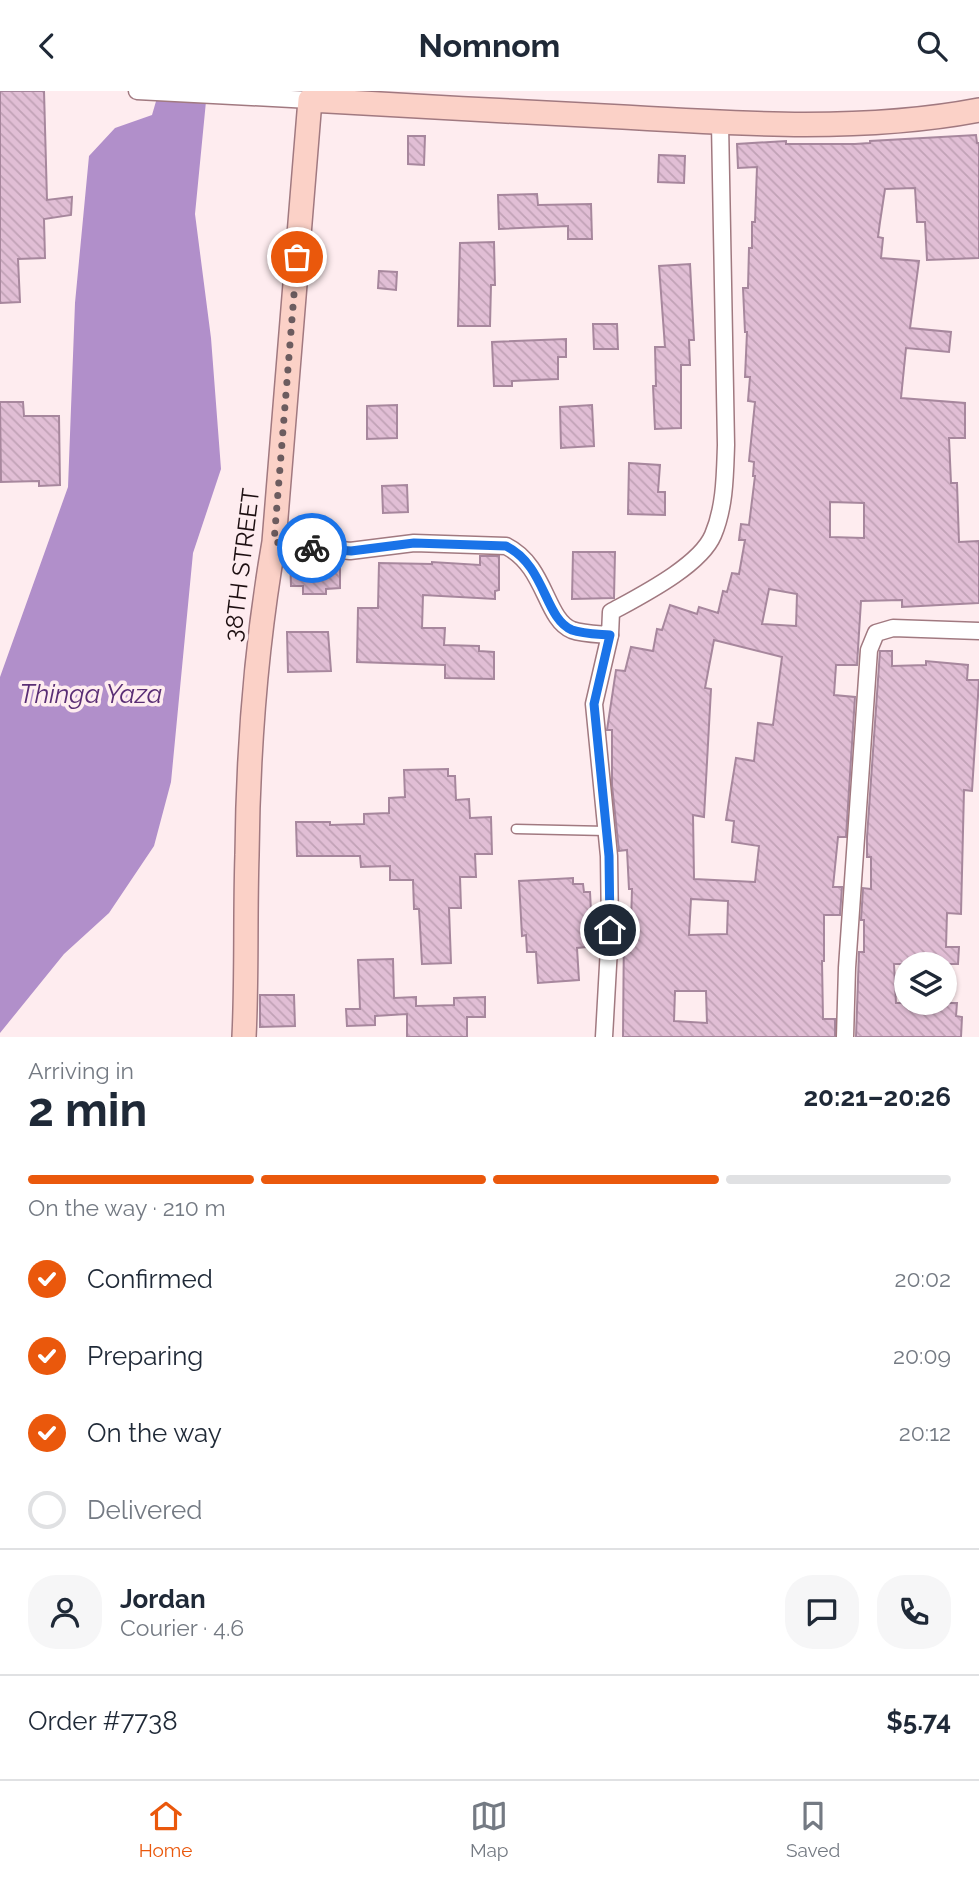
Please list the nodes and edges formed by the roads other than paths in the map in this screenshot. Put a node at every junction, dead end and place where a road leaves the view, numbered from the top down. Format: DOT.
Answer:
graph roads {
  1 [pos="141,92"];
  2 [pos="240,93"];
  3 [pos="310,100"];
  4 [pos="979,110"];
  5 [pos="720,123"];
  6 [pos="274,542"];
  7 [pos="979,631"];
  8 [pos="610,635"];
  9 [pos="516,829"];
  10 [pos="606,831"];
  11 [pos="244,1037"];
  12 [pos="604,1037"];
  13 [pos="845,1037"];
  1 -- 2 [label="street"];
  2 -- 3 [label="street"];
  3 -- 5 [label="main road"];
  3 -- 6 [label="main road, 38TH STREET"];
  4 -- 5 [label="main road"];
  5 -- 8 [label="street"];
  6 -- 8 [label="street"];
  6 -- 11 [label="main road, 38TH STREET"];
  7 -- 13 [label="street"];
  8 -- 10 [label="street"];
  9 -- 10 [label="lane"];
  10 -- 12 [label="street"];
}
